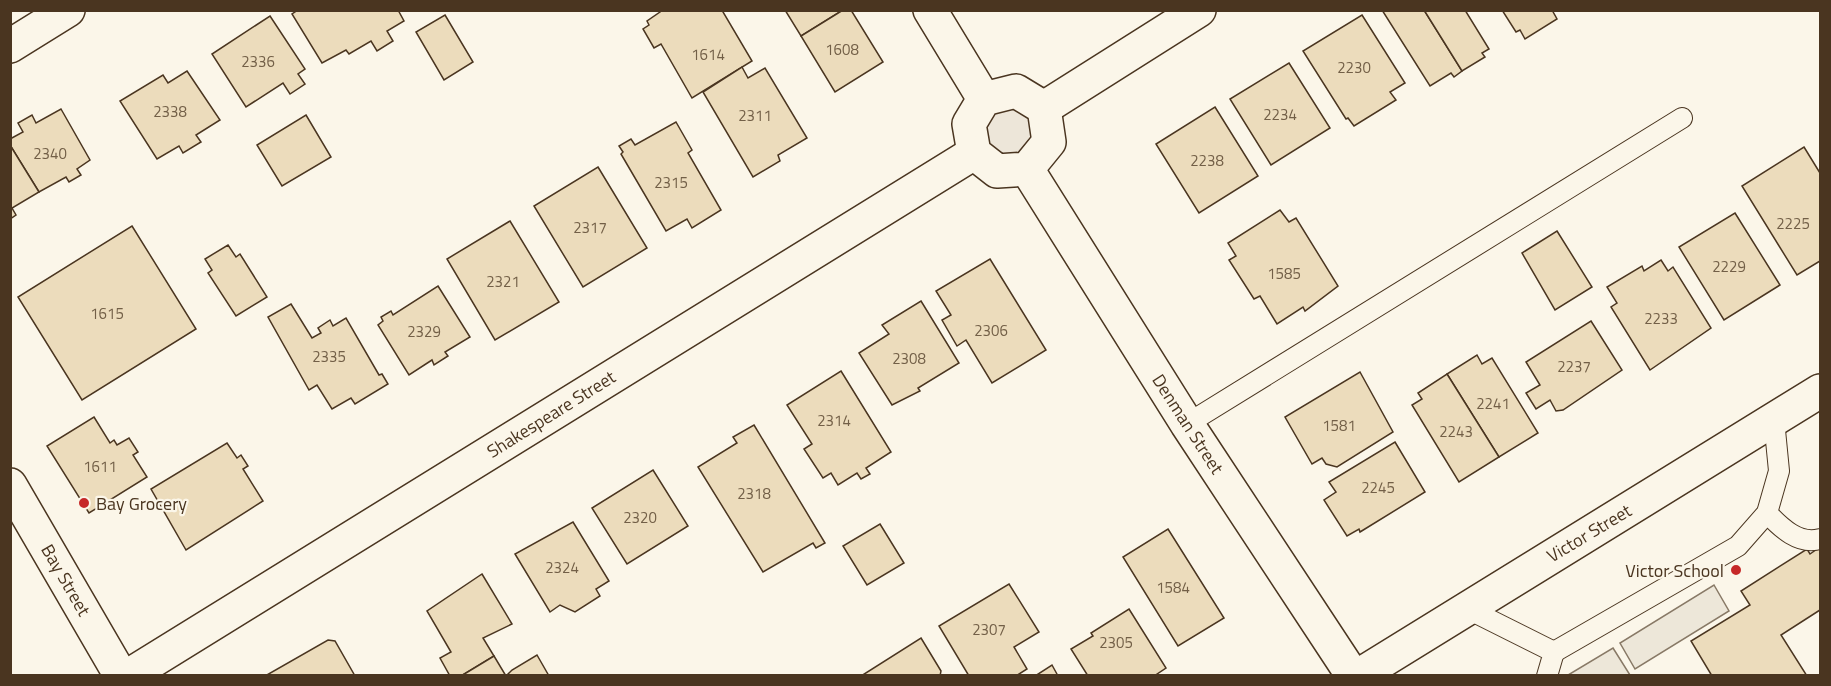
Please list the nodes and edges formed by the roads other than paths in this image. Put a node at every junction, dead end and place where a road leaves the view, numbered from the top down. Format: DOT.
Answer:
graph roads {
  1 [pos="68,10"];
  2 [pos="930,10"];
  3 [pos="1199,10"];
  4 [pos="10,45"];
  5 [pos="984,99"];
  6 [pos="1044,108"];
  7 [pos="1682,118"];
  8 [pos="974,153"];
  9 [pos="1027,169"];
  10 [pos="1821,391"];
  11 [pos="1774,420"];
  12 [pos="1187,424"];
  13 [pos="10,485"];
  14 [pos="1767,513"];
  15 [pos="1821,539"];
  16 [pos="1466,608"];
  17 [pos="1554,652"];
  18 [pos="121,675"];
  19 [pos="128,675"];
  20 [pos="1356,675"];
  21 [pos="1547,675"];
  1 -- 4 [label="street"];
  2 -- 5 [label="street"];
  3 -- 6 [label="street"];
  5 -- 6 [label="street"];
  5 -- 8 [label="street"];
  6 -- 9 [label="street"];
  7 -- 12 [label="lane"];
  8 -- 9 [label="street"];
  8 -- 19 [label="street, Shakespeare Street"];
  9 -- 12 [label="street, Denman Street"];
  10 -- 11 [label="street, Victor Street"];
  11 -- 14 [label="lane"];
  11 -- 16 [label="street, Victor Street"];
  12 -- 20 [label="street, Denman Street"];
  13 -- 18 [label="street, Bay Street"];
  14 -- 15 [label="lane"];
  14 -- 17 [label="lane"];
  16 -- 17 [label="lane"];
  16 -- 20 [label="street, Victor Street"];
  17 -- 21 [label="lane"];
}
